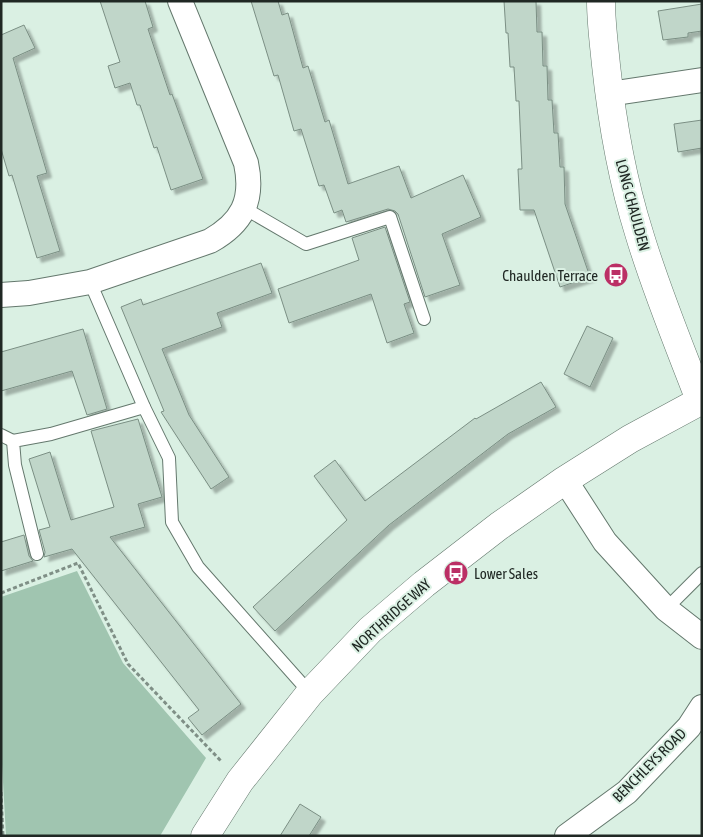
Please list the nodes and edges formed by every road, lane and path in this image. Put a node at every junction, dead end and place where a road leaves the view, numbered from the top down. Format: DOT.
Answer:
graph roads {
  1 [pos="180,1"];
  2 [pos="601,1"];
  3 [pos="702,80"];
  4 [pos="609,94"];
  5 [pos="244,208"];
  6 [pos="90,282"];
  7 [pos="1,295"];
  8 [pos="424,319"];
  9 [pos="701,400"];
  10 [pos="144,407"];
  11 [pos="7,438"];
  12 [pos="564,480"];
  13 [pos="37,554"];
  14 [pos="702,573"];
  15 [pos="1,593"];
  16 [pos="666,609"];
  17 [pos="702,637"];
  18 [pos="310,693"];
  19 [pos="702,707"];
  20 [pos="240,781"];
  21 [pos="1,792"];
  22 [pos="3,836"];
  23 [pos="205,836"];
  24 [pos="567,836"];
  1 -- 5 [label="street"];
  2 -- 4 [label="street, LONG CHAULDEN"];
  3 -- 4 [label="street"];
  4 -- 9 [label="street, LONG CHAULDEN"];
  5 -- 6 [label="street"];
  5 -- 8 [label="lane"];
  6 -- 7 [label="street"];
  6 -- 10 [label="lane"];
  9 -- 12 [label="street, NORTHRIDGE WAY"];
  10 -- 11 [label="lane"];
  10 -- 18 [label="lane"];
  11 -- 13 [label="lane"];
  12 -- 16 [label="street"];
  12 -- 18 [label="street, NORTHRIDGE WAY"];
  14 -- 16 [label="lane"];
  15 -- 20 [label="path"];
  16 -- 17 [label="street"];
  18 -- 20 [label="street, NORTHRIDGE WAY"];
  19 -- 24 [label="street, BENCHLEYS ROAD"];
  20 -- 23 [label="street, NORTHRIDGE WAY"];
  21 -- 22 [label="path"];
}
